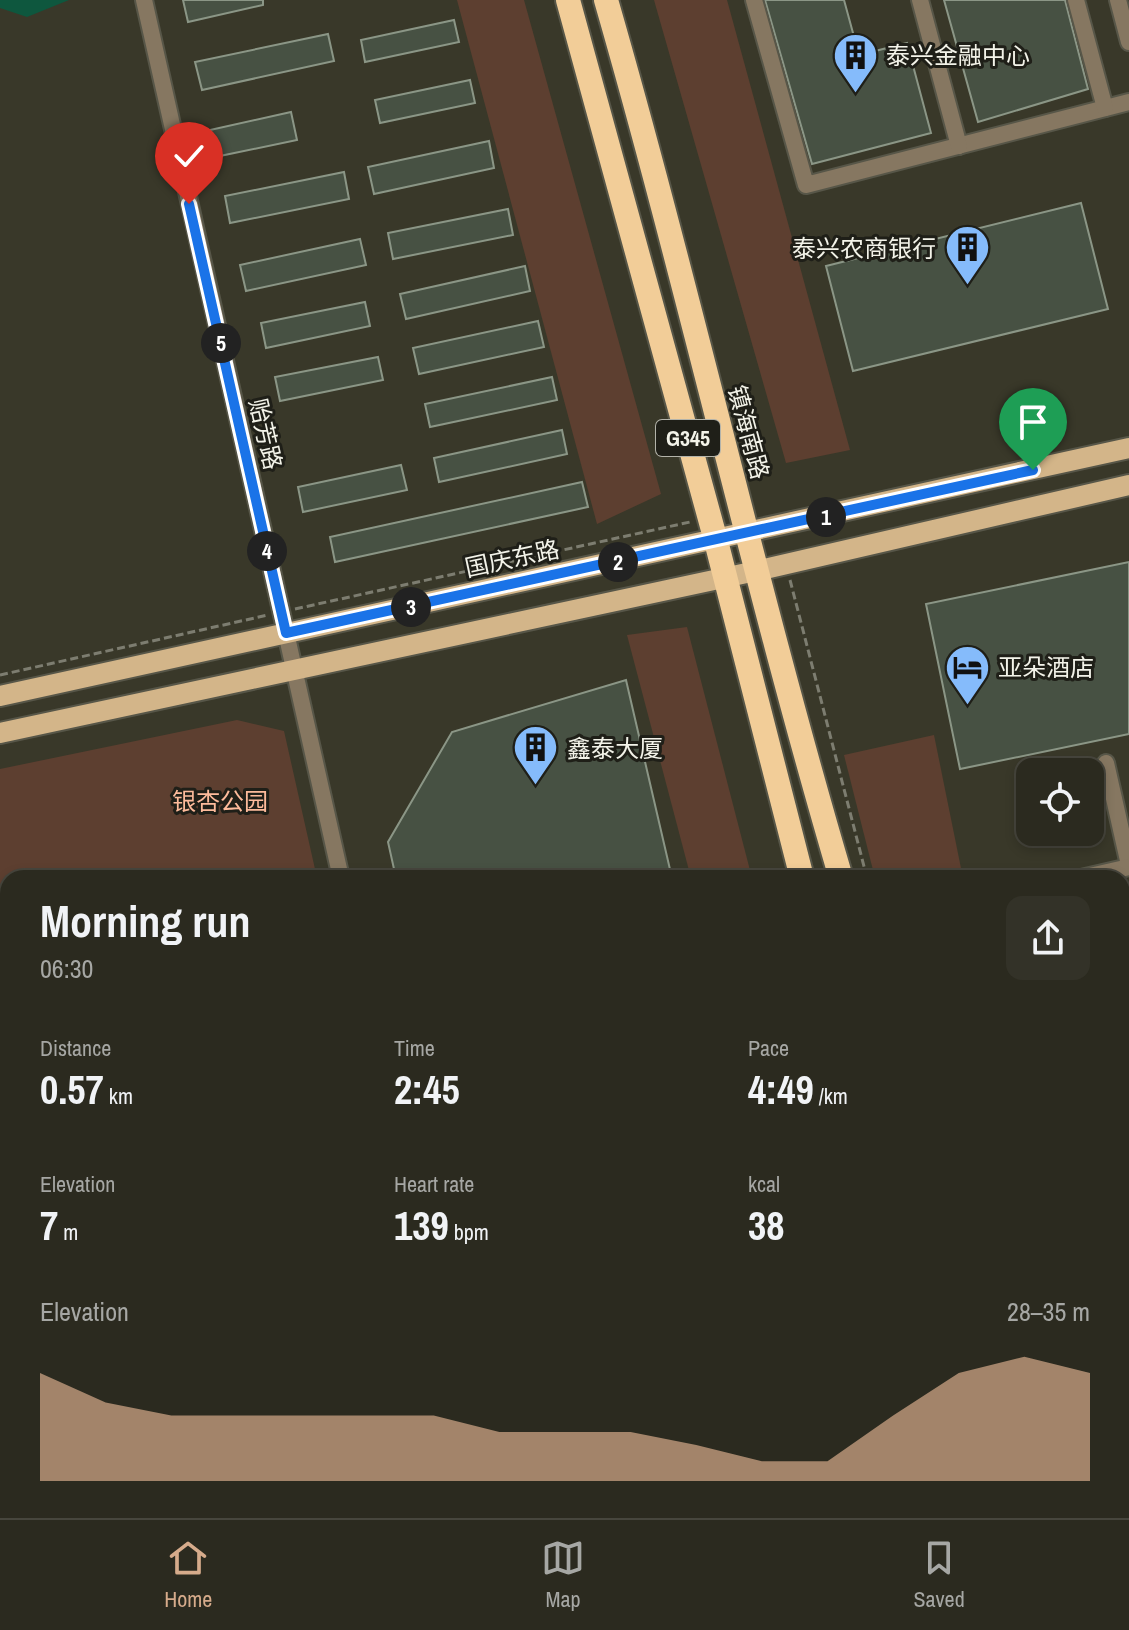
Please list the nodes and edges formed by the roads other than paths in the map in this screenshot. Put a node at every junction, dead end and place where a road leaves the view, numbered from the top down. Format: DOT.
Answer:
graph roads {
  1 [pos="144,0"];
  2 [pos="568,0"];
  3 [pos="606,0"];
  4 [pos="754,0"];
  5 [pos="920,0"];
  6 [pos="1076,0"];
  7 [pos="1118,0"];
  8 [pos="1129,42"];
  9 [pos="1129,102"];
  10 [pos="1105,108"];
  11 [pos="959,146"];
  12 [pos="1129,448"];
  13 [pos="1129,485"];
  14 [pos="712,530"];
  15 [pos="746,535"];
  16 [pos="756,571"];
  17 [pos="725,577"];
  18 [pos="286,633"];
  19 [pos="294,670"];
  20 [pos="0,696"];
  21 [pos="0,733"];
  22 [pos="1106,763"];
  23 [pos="1129,866"];
  24 [pos="339,870"];
  25 [pos="800,870"];
  26 [pos="839,870"];
  1 -- 18 [label="street, 贻芳路"];
  2 -- 14 [label="highway, G345"];
  3 -- 15 [label="highway, 镇海南路 / G345"];
  4 -- 11 [label="street"];
  5 -- 11 [label="street"];
  6 -- 10 [label="street"];
  7 -- 8 [label="street"];
  9 -- 10 [label="street"];
  10 -- 11 [label="street"];
  12 -- 15 [label="main road, 国庆东路"];
  13 -- 16 [label="main road"];
  14 -- 15 [label="main road, 国庆东路"];
  14 -- 17 [label="highway, G345"];
  14 -- 18 [label="main road, 国庆东路"];
  15 -- 16 [label="highway, 镇海南路 / G345"];
  16 -- 17 [label="main road"];
  16 -- 26 [label="highway, 镇海南路 / G345"];
  17 -- 19 [label="main road"];
  17 -- 25 [label="highway, G345"];
  18 -- 19 [label="street, 贻芳路"];
  18 -- 20 [label="main road, 国庆东路"];
  19 -- 21 [label="main road"];
  19 -- 24 [label="street, 贻芳路"];
  22 -- 23 [label="street"];
}
